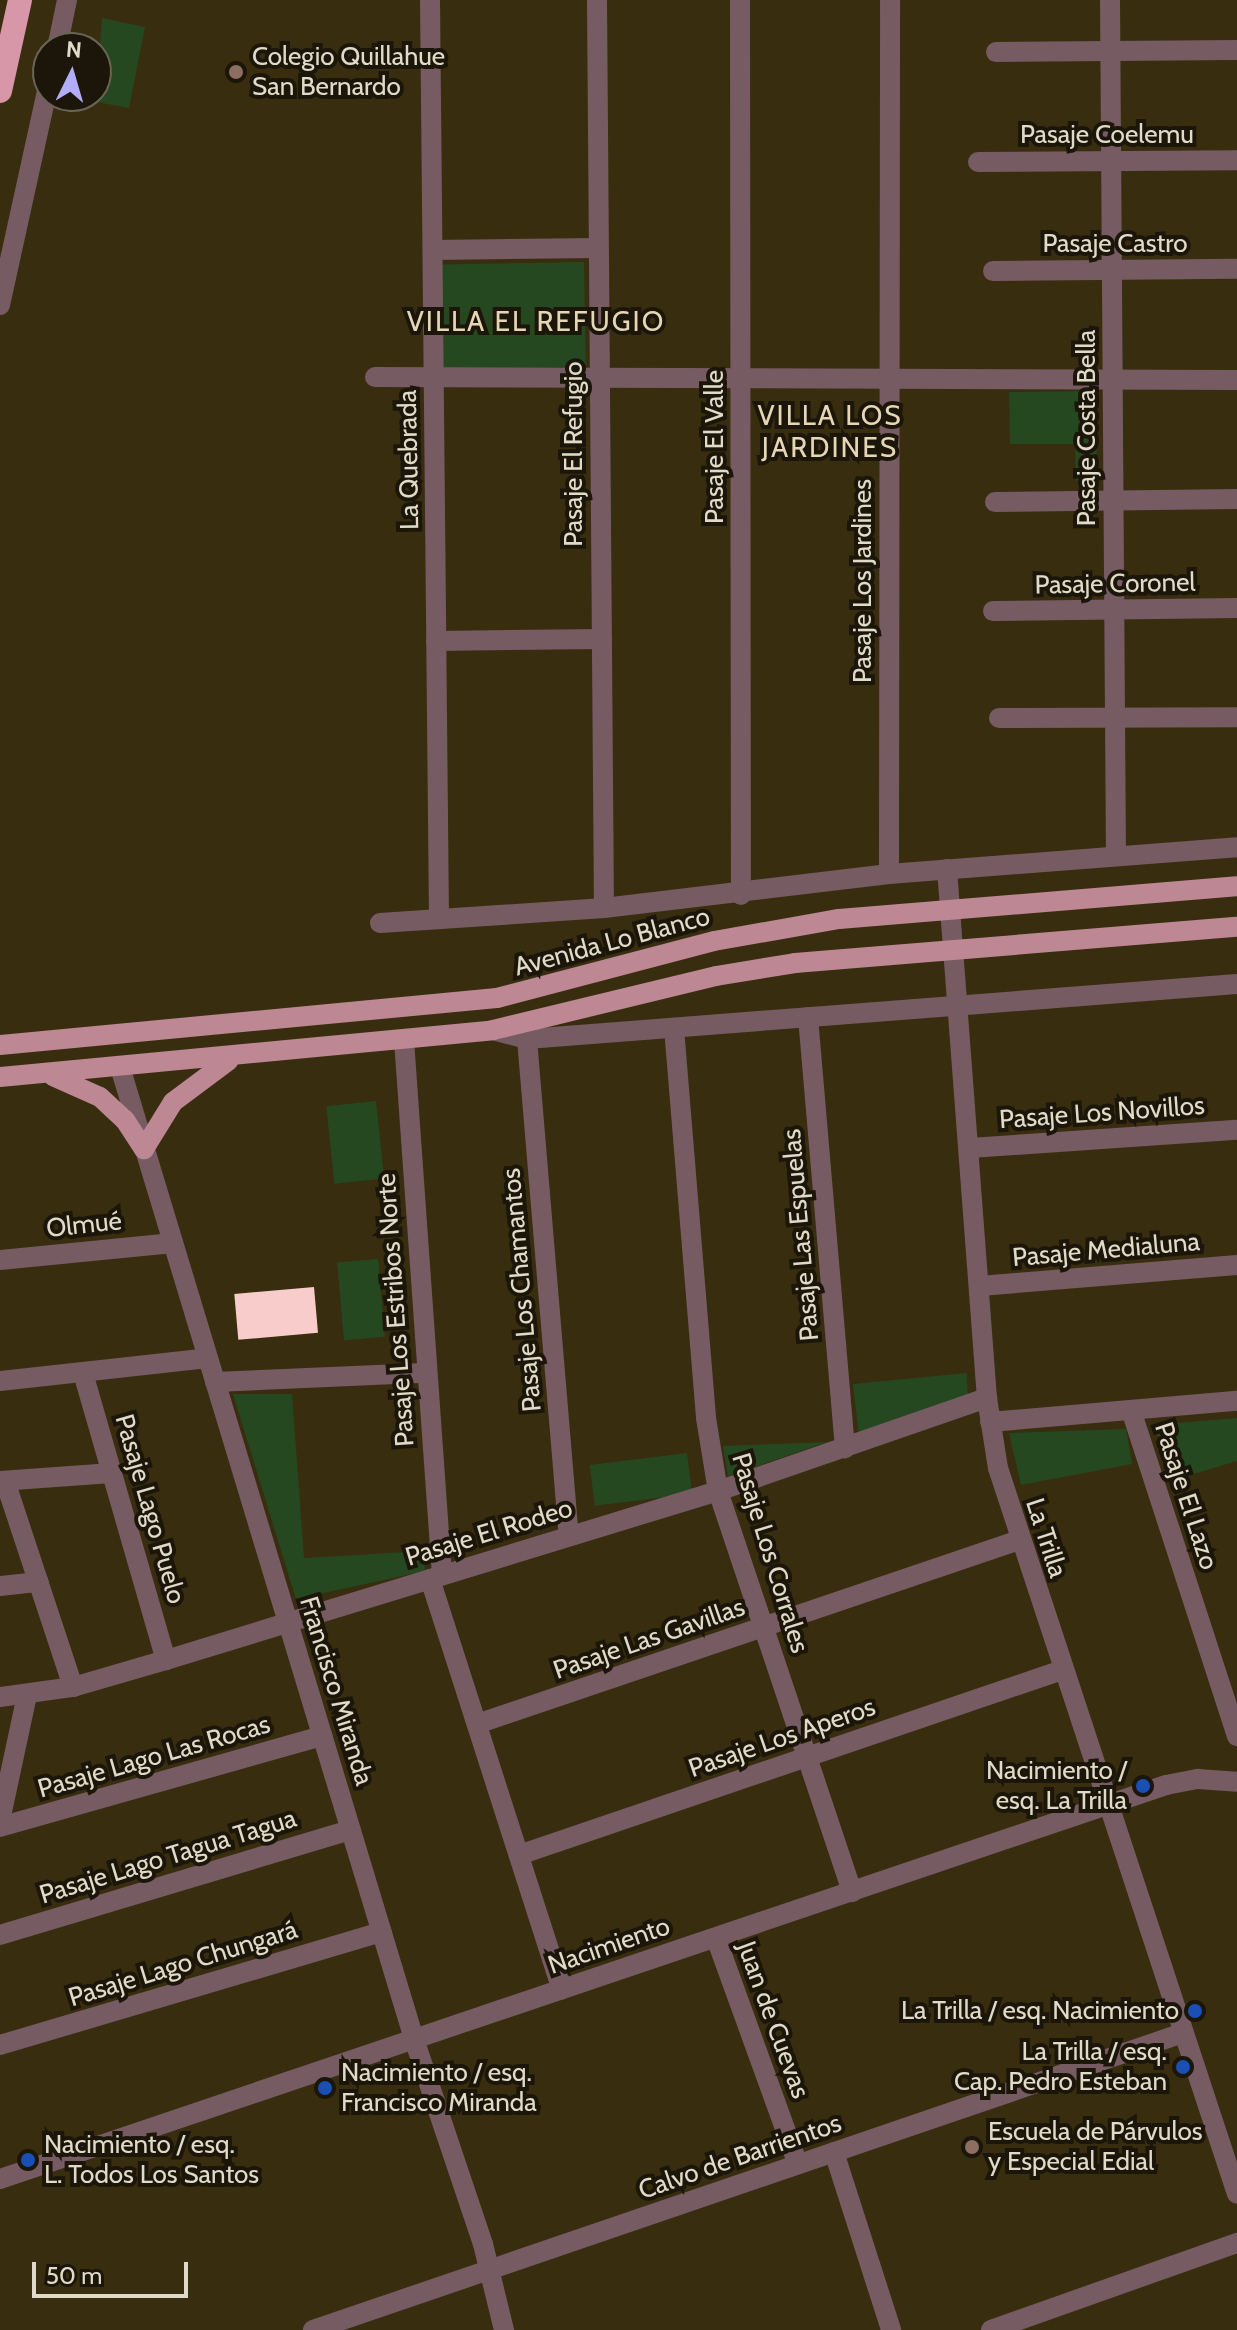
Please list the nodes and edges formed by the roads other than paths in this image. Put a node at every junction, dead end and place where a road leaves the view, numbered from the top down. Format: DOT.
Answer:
graph roads {
  1 [pos="20,0"];
  2 [pos="67,0"];
  3 [pos="430,0"];
  4 [pos="597,0"];
  5 [pos="740,0"];
  6 [pos="890,0"];
  7 [pos="1110,0"];
  8 [pos="60,32"];
  9 [pos="1237,50"];
  10 [pos="1110,51"];
  11 [pos="996,52"];
  12 [pos="0,91"];
  13 [pos="42,112"];
  14 [pos="1237,160"];
  15 [pos="1111,161"];
  16 [pos="978,162"];
  17 [pos="598,248"];
  18 [pos="433,250"];
  19 [pos="1237,269"];
  20 [pos="1112,270"];
  21 [pos="993,271"];
  22 [pos="0,305"];
  23 [pos="375,377"];
  24 [pos="434,377"];
  25 [pos="600,378"];
  26 [pos="740,379"];
  27 [pos="1237,380"];
  28 [pos="889,381"];
  29 [pos="1113,381"];
  30 [pos="1237,499"];
  31 [pos="1114,501"];
  32 [pos="995,502"];
  33 [pos="1237,608"];
  34 [pos="1114,610"];
  35 [pos="993,611"];
  36 [pos="602,639"];
  37 [pos="436,641"];
  38 [pos="1237,717"];
  39 [pos="999,718"];
  40 [pos="1115,718"];
  41 [pos="1237,847"];
  42 [pos="1116,856"];
  43 [pos="947,869"];
  44 [pos="889,874"];
  45 [pos="1237,886"];
  46 [pos="741,895"];
  47 [pos="604,908"];
  48 [pos="950,910"];
  49 [pos="439,919"];
  50 [pos="380,923"];
  51 [pos="1237,927"];
  52 [pos="955,949"];
  53 [pos="1237,984"];
  54 [pos="959,1006"];
  55 [pos="808,1017"];
  56 [pos="674,1028"];
  57 [pos="493,1030"];
  58 [pos="92,1037"];
  59 [pos="527,1039"];
  60 [pos="404,1040"];
  61 [pos="0,1045"];
  62 [pos="240,1056"];
  63 [pos="120,1067"];
  64 [pos="42,1073"];
  65 [pos="0,1077"];
  66 [pos="1237,1130"];
  67 [pos="970,1148"];
  68 [pos="144,1149"];
  69 [pos="173,1243"];
  70 [pos="0,1260"];
  71 [pos="1237,1265"];
  72 [pos="980,1286"];
  73 [pos="208,1358"];
  74 [pos="83,1373"];
  75 [pos="424,1373"];
  76 [pos="0,1381"];
  77 [pos="215,1382"];
  78 [pos="987,1398"];
  79 [pos="1237,1401"];
  80 [pos="1131,1410"];
  81 [pos="990,1422"];
  82 [pos="845,1448"];
  83 [pos="112,1473"];
  84 [pos="2,1481"];
  85 [pos="718,1491"];
  86 [pos="569,1536"];
  87 [pos="1019,1540"];
  88 [pos="436,1577"];
  89 [pos="39,1582"];
  90 [pos="0,1586"];
  91 [pos="288,1621"];
  92 [pos="764,1627"];
  93 [pos="166,1660"];
  94 [pos="1062,1670"];
  95 [pos="73,1687"];
  96 [pos="27,1695"];
  97 [pos="0,1697"];
  98 [pos="477,1724"];
  99 [pos="1235,1726"];
  100 [pos="322,1736"];
  101 [pos="807,1757"];
  102 [pos="1237,1782"];
  103 [pos="1109,1806"];
  104 [pos="0,1821"];
  105 [pos="0,1827"];
  106 [pos="351,1830"];
  107 [pos="519,1855"];
  108 [pos="852,1892"];
  109 [pos="382,1932"];
  110 [pos="0,1935"];
  111 [pos="716,1938"];
  112 [pos="562,1989"];
  113 [pos="1183,2033"];
  114 [pos="414,2039"];
  115 [pos="0,2045"];
  116 [pos="834,2152"];
  117 [pos="798,2164"];
  118 [pos="0,2179"];
  119 [pos="1237,2194"];
  120 [pos="1237,2243"];
  121 [pos="488,2270"];
  122 [pos="1017,2325"];
  123 [pos="313,2330"];
  124 [pos="504,2330"];
  125 [pos="891,2330"];
  126 [pos="991,2330"];
  1 -- 12 [label="highway"];
  2 -- 8 [label="street"];
  3 -- 18 [label="street, La Quebrada"];
  4 -- 17 [label="street, Pasaje El Refugio"];
  5 -- 26 [label="street, Pasaje El Valle"];
  6 -- 28 [label="street, Pasaje Los Jardines"];
  7 -- 10 [label="street, Pasaje Costa Bella"];
  9 -- 10 [label="street"];
  10 -- 11 [label="street"];
  10 -- 15 [label="street, Pasaje Costa Bella"];
  13 -- 22 [label="street"];
  14 -- 15 [label="street, Pasaje Coelemu"];
  15 -- 16 [label="street, Pasaje Coelemu"];
  15 -- 20 [label="street, Pasaje Costa Bella"];
  17 -- 18 [label="street"];
  17 -- 25 [label="street, Pasaje El Refugio"];
  18 -- 24 [label="street, La Quebrada"];
  19 -- 20 [label="street, Pasaje Castro"];
  20 -- 21 [label="street, Pasaje Castro"];
  20 -- 29 [label="street, Pasaje Costa Bella"];
  23 -- 24 [label="street"];
  24 -- 25 [label="street"];
  24 -- 37 [label="street, La Quebrada"];
  25 -- 26 [label="street"];
  25 -- 36 [label="street, Pasaje El Refugio"];
  26 -- 28 [label="street"];
  26 -- 46 [label="street, Pasaje El Valle"];
  27 -- 29 [label="street"];
  28 -- 29 [label="street"];
  28 -- 44 [label="street, Pasaje Los Jardines"];
  29 -- 31 [label="street, Pasaje Costa Bella"];
  30 -- 31 [label="street"];
  31 -- 32 [label="street"];
  31 -- 34 [label="street, Pasaje Costa Bella"];
  33 -- 34 [label="street, Pasaje Coronel"];
  34 -- 35 [label="street, Pasaje Coronel"];
  34 -- 40 [label="street, Pasaje Costa Bella"];
  36 -- 37 [label="street"];
  36 -- 47 [label="street, Pasaje El Refugio"];
  37 -- 49 [label="street, La Quebrada"];
  38 -- 40 [label="street"];
  39 -- 40 [label="street"];
  40 -- 42 [label="street, Pasaje Costa Bella"];
  41 -- 42 [label="street, Avenida Lo Blanco"];
  42 -- 43 [label="street, Avenida Lo Blanco"];
  43 -- 44 [label="street, Avenida Lo Blanco"];
  43 -- 48 [label="street, La Trilla"];
  44 -- 46 [label="street, Avenida Lo Blanco"];
  45 -- 48 [label="main road, Avenida Lo Blanco"];
  46 -- 47 [label="street, Avenida Lo Blanco"];
  47 -- 49 [label="street, Avenida Lo Blanco"];
  48 -- 52 [label="street, La Trilla"];
  48 -- 58 [label="main road, Avenida Lo Blanco"];
  49 -- 50 [label="street, Avenida Lo Blanco"];
  51 -- 52 [label="main road"];
  52 -- 54 [label="street, La Trilla"];
  52 -- 57 [label="main road"];
  53 -- 54 [label="street"];
  54 -- 55 [label="street"];
  54 -- 67 [label="street, La Trilla"];
  55 -- 56 [label="street"];
  55 -- 82 [label="street, Pasaje Las Espuelas"];
  56 -- 59 [label="street"];
  56 -- 85 [label="street, Pasaje Los Corrales"];
  57 -- 59 [label="street"];
  57 -- 60 [label="main road"];
  58 -- 61 [label="main road, Avenida Lo Blanco"];
  58 -- 63 [label="main road"];
  59 -- 86 [label="street, Pasaje Los Chamantos"];
  60 -- 62 [label="main road"];
  60 -- 75 [label="street, Pasaje Los Estribos Norte"];
  62 -- 63 [label="main road"];
  62 -- 68 [label="main road"];
  63 -- 64 [label="main road"];
  63 -- 68 [label="street, Francisco Miranda"];
  64 -- 65 [label="main road"];
  64 -- 68 [label="main road"];
  66 -- 67 [label="street, Pasaje Los Novillos"];
  67 -- 72 [label="street, La Trilla"];
  68 -- 69 [label="street, Francisco Miranda"];
  69 -- 70 [label="street, Olmué"];
  69 -- 73 [label="street, Francisco Miranda"];
  71 -- 72 [label="street, Pasaje Medialuna"];
  72 -- 78 [label="street, La Trilla"];
  73 -- 74 [label="street"];
  73 -- 77 [label="street, Francisco Miranda"];
  74 -- 76 [label="street"];
  74 -- 83 [label="street, Pasaje Lago Puelo"];
  75 -- 77 [label="street"];
  75 -- 88 [label="street, Pasaje Los Estribos Norte"];
  77 -- 91 [label="street, Francisco Miranda"];
  78 -- 81 [label="street, La Trilla"];
  78 -- 82 [label="street, Pasaje El Rodeo"];
  79 -- 80 [label="street"];
  80 -- 81 [label="street"];
  80 -- 99 [label="street, Pasaje El Lazo"];
  81 -- 87 [label="street, La Trilla"];
  82 -- 85 [label="street, Pasaje El Rodeo"];
  83 -- 84 [label="street"];
  83 -- 93 [label="street, Pasaje Lago Puelo"];
  84 -- 89 [label="street"];
  85 -- 86 [label="street, Pasaje El Rodeo"];
  85 -- 92 [label="street, Pasaje Los Corrales"];
  86 -- 88 [label="street, Pasaje El Rodeo"];
  87 -- 92 [label="street, Pasaje Las Gavillas"];
  87 -- 94 [label="street, La Trilla"];
  88 -- 91 [label="street, Pasaje El Rodeo"];
  88 -- 98 [label="street, Pasaje Los Estribos Norte"];
  89 -- 90 [label="street"];
  89 -- 95 [label="street"];
  91 -- 93 [label="street, Pasaje El Rodeo"];
  91 -- 100 [label="street, Francisco Miranda"];
  92 -- 98 [label="street, Pasaje Las Gavillas"];
  92 -- 101 [label="street, Pasaje Los Corrales"];
  93 -- 95 [label="street, Pasaje El Rodeo"];
  94 -- 101 [label="street, Pasaje Los Aperos"];
  94 -- 103 [label="street, La Trilla"];
  95 -- 96 [label="street, Pasaje El Rodeo"];
  96 -- 97 [label="street, Pasaje El Rodeo"];
  96 -- 104 [label="street"];
  98 -- 107 [label="street, Pasaje Los Estribos Norte"];
  100 -- 105 [label="street, Pasaje Lago Las Rocas"];
  100 -- 106 [label="street, Francisco Miranda"];
  101 -- 107 [label="street, Pasaje Los Aperos"];
  101 -- 108 [label="street, Pasaje Los Corrales"];
  102 -- 103 [label="street, Nacimiento"];
  103 -- 108 [label="street, Nacimiento"];
  103 -- 113 [label="street, La Trilla"];
  106 -- 109 [label="street, Francisco Miranda"];
  106 -- 110 [label="street, Pasaje Lago Tagua Tagua"];
  107 -- 112 [label="street, Pasaje Los Estribos Norte"];
  108 -- 111 [label="street, Nacimiento"];
  109 -- 114 [label="street, Francisco Miranda"];
  109 -- 115 [label="street, Pasaje Lago Chungará"];
  111 -- 112 [label="street, Nacimiento"];
  111 -- 117 [label="street, Juan de Cuevas"];
  112 -- 114 [label="street, Nacimiento"];
  113 -- 116 [label="street, Calvo de Barrientos"];
  113 -- 119 [label="street, La Trilla"];
  114 -- 118 [label="street, Nacimiento"];
  114 -- 121 [label="street, Francisco Miranda"];
  116 -- 117 [label="street, Calvo de Barrientos"];
  116 -- 125 [label="street"];
  117 -- 121 [label="street, Calvo de Barrientos"];
  120 -- 122 [label="street"];
  121 -- 123 [label="street, Calvo de Barrientos"];
  121 -- 124 [label="street, Francisco Miranda"];
  122 -- 126 [label="street"];
}
